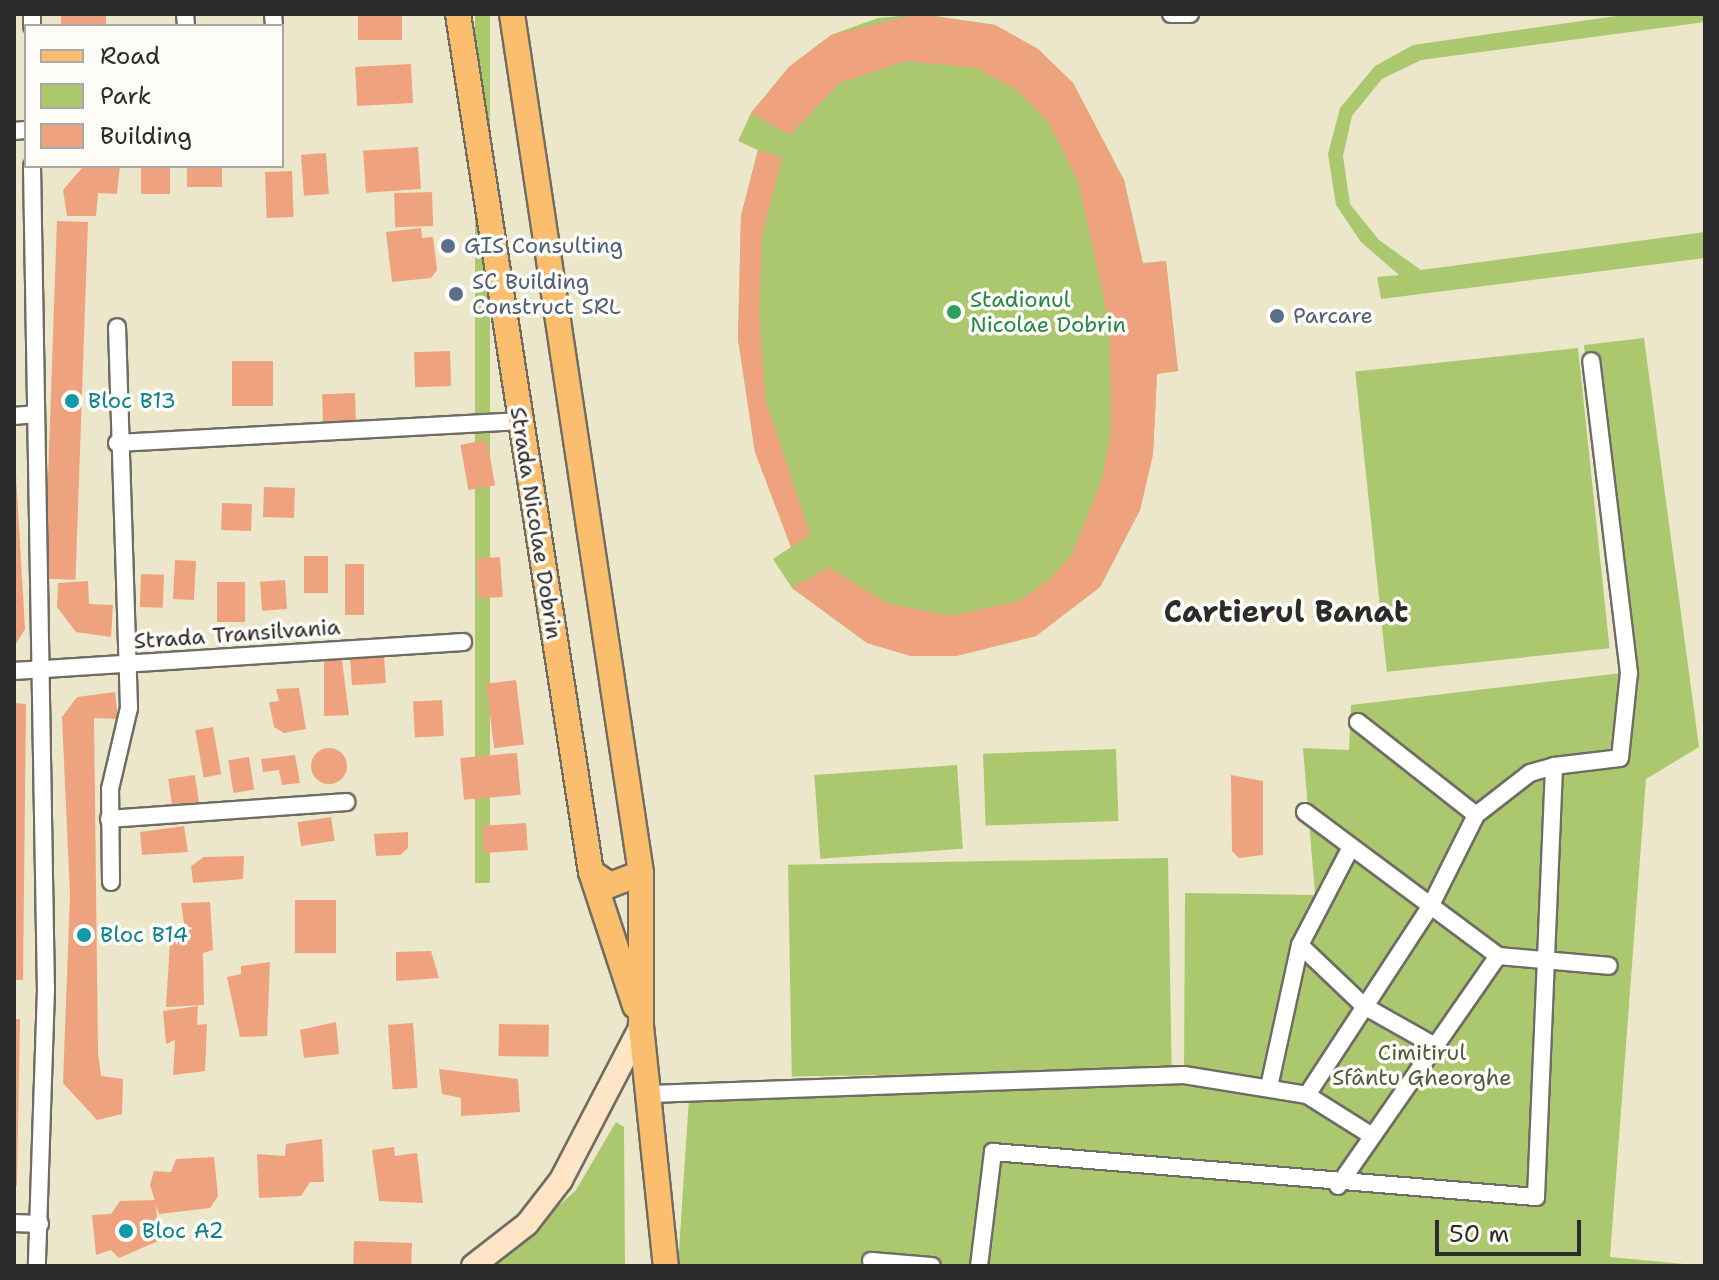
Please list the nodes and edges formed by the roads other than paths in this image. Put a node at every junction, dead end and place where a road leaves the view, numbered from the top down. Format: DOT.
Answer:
graph roads {
  1 [pos="458,14"];
  2 [pos="512,14"];
  3 [pos="1171,14"];
  4 [pos="1190,14"];
  5 [pos="32,168"];
  6 [pos="117,327"];
  7 [pos="1591,361"];
  8 [pos="36,414"];
  9 [pos="14,416"];
  10 [pos="520,421"];
  11 [pos="117,443"];
  12 [pos="463,642"];
  13 [pos="124,663"];
  14 [pos="40,668"];
  15 [pos="14,671"];
  16 [pos="1358,722"];
  17 [pos="1554,766"];
  18 [pos="346,802"];
  19 [pos="1305,812"];
  20 [pos="1476,815"];
  21 [pos="109,819"];
  22 [pos="1350,849"];
  23 [pos="591,872"];
  24 [pos="641,873"];
  25 [pos="111,882"];
  26 [pos="1430,907"];
  27 [pos="1300,945"];
  28 [pos="1498,956"];
  29 [pos="1546,963"];
  30 [pos="1609,966"];
  31 [pos="1364,1006"];
  32 [pos="641,1026"];
  33 [pos="1435,1046"];
  34 [pos="1269,1087"];
  35 [pos="650,1094"];
  36 [pos="1307,1095"];
  37 [pos="1372,1136"];
  38 [pos="1338,1186"];
  39 [pos="14,1223"];
  40 [pos="40,1224"];
  41 [pos="871,1261"];
  42 [pos="37,1266"];
  43 [pos="473,1266"];
  44 [pos="666,1266"];
  45 [pos="932,1266"];
  46 [pos="979,1266"];
  1 -- 10 [label="main road, Strada Nicolae Dobrin"];
  2 -- 24 [label="main road, Strada Nicolae Dobrin"];
  3 -- 4 [label="street"];
  5 -- 8 [label="street"];
  6 -- 11 [label="street"];
  7 -- 17 [label="street"];
  8 -- 9 [label="street"];
  8 -- 14 [label="street"];
  10 -- 11 [label="street"];
  10 -- 23 [label="main road, Strada Nicolae Dobrin"];
  11 -- 13 [label="street"];
  12 -- 13 [label="street, Strada Transilvania"];
  13 -- 14 [label="street, Strada Transilvania"];
  13 -- 21 [label="street"];
  14 -- 15 [label="street, Strada Transilvania"];
  14 -- 40 [label="street"];
  16 -- 20 [label="street"];
  17 -- 20 [label="street"];
  17 -- 29 [label="street"];
  18 -- 21 [label="street"];
  19 -- 22 [label="street"];
  20 -- 26 [label="street"];
  21 -- 25 [label="street"];
  22 -- 26 [label="street"];
  22 -- 27 [label="street"];
  23 -- 24 [label="main road"];
  23 -- 32 [label="main road, Strada Nicolae Dobrin"];
  24 -- 32 [label="main road, Strada Nicolae Dobrin"];
  26 -- 28 [label="street"];
  26 -- 31 [label="street"];
  27 -- 31 [label="street"];
  27 -- 34 [label="street"];
  28 -- 29 [label="street"];
  28 -- 33 [label="street"];
  29 -- 30 [label="street"];
  29 -- 38 [label="street"];
  31 -- 33 [label="street"];
  31 -- 36 [label="street"];
  32 -- 35 [label="main road, Strada Nicolae Dobrin"];
  32 -- 43 [label="street"];
  33 -- 37 [label="street"];
  34 -- 35 [label="street"];
  34 -- 36 [label="street"];
  35 -- 44 [label="main road, Strada Nicolae Dobrin"];
  36 -- 37 [label="street"];
  37 -- 38 [label="street"];
  38 -- 46 [label="street"];
  39 -- 40 [label="street"];
  40 -- 42 [label="street"];
  41 -- 45 [label="street"];
}
